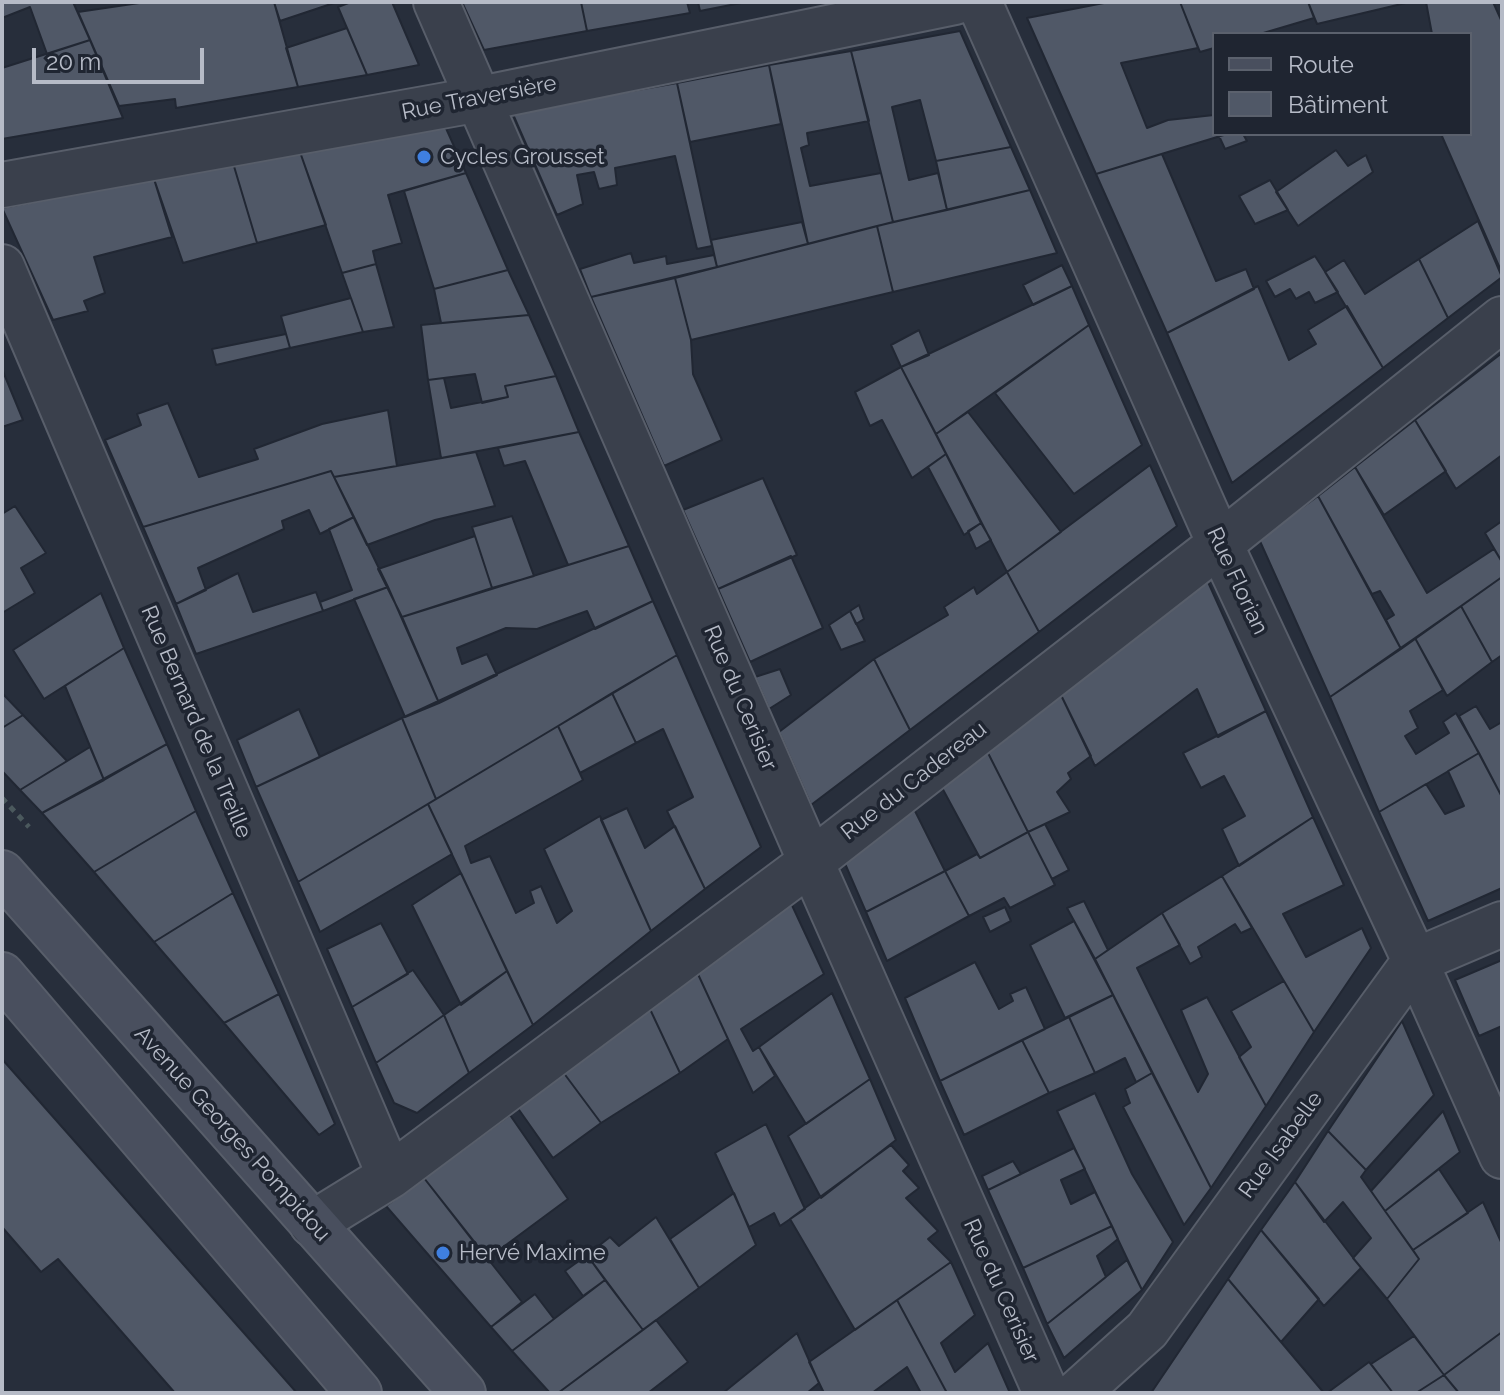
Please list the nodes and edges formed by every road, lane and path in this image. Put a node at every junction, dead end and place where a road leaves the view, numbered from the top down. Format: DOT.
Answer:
graph roads {
  1 [pos="436,2"];
  2 [pos="955,2"];
  3 [pos="979,2"];
  4 [pos="480,99"];
  5 [pos="2,185"];
  6 [pos="2,267"];
  7 [pos="1502,319"];
  8 [pos="1220,544"];
  9 [pos="811,862"];
  10 [pos="2,873"];
  11 [pos="1502,924"];
  12 [pos="1415,961"];
  13 [pos="2,975"];
  14 [pos="1502,1156"];
  15 [pos="390,1176"];
  16 [pos="312,1224"];
  17 [pos="359,1393"];
  18 [pos="463,1393"];
  19 [pos="1046,1393"];
  20 [pos="1077,1393"];
  1 -- 4 [label="street, Rue du Cerisier"];
  2 -- 4 [label="street, Rue Traversière"];
  3 -- 8 [label="street, Rue Florian"];
  4 -- 5 [label="street, Rue Traversière"];
  4 -- 9 [label="street, Rue du Cerisier"];
  6 -- 15 [label="street, Rue Bernard de la Treille"];
  7 -- 8 [label="street, Rue du Cadereau"];
  8 -- 9 [label="street, Rue du Cadereau"];
  8 -- 12 [label="street, Rue Florian"];
  9 -- 15 [label="street, Rue du Cadereau"];
  9 -- 19 [label="street, Rue du Cerisier"];
  10 -- 16 [label="main road, Avenue Georges Pompidou"];
  11 -- 12 [label="street"];
  12 -- 14 [label="street, Rue Florian"];
  12 -- 20 [label="street, Rue Isabelle"];
  13 -- 17 [label="main road"];
  15 -- 16 [label="street, Rue du Cadereau"];
  16 -- 18 [label="main road, Avenue Georges Pompidou"];
}
